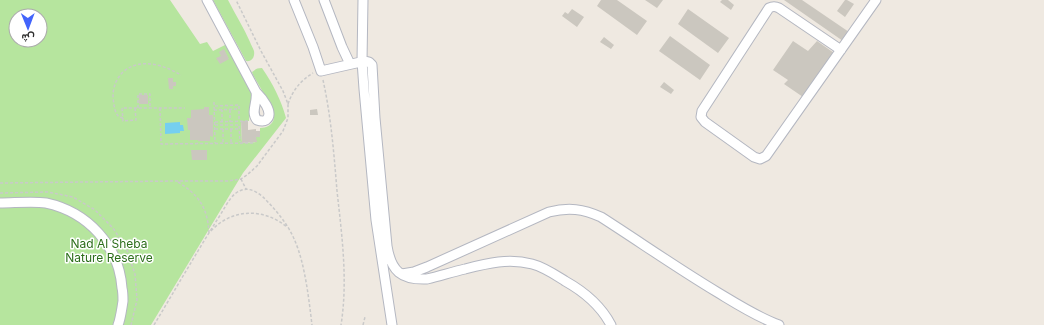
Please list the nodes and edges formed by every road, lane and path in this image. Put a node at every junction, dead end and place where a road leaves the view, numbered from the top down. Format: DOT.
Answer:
graph roads {
  1 [pos="207,0"];
  2 [pos="236,0"];
  3 [pos="294,0"];
  4 [pos="324,0"];
  5 [pos="328,0"];
  6 [pos="363,0"];
  7 [pos="876,0"];
  8 [pos="328,12"];
  9 [pos="841,50"];
  10 [pos="362,61"];
  11 [pos="350,64"];
  12 [pos="321,71"];
  13 [pos="181,75"];
  14 [pos="256,92"];
  15 [pos="214,102"];
  16 [pos="288,104"];
  17 [pos="214,106"];
  18 [pos="136,108"];
  19 [pos="150,108"];
  20 [pos="160,108"];
  21 [pos="185,108"];
  22 [pos="222,109"];
  23 [pos="230,109"];
  24 [pos="239,109"];
  25 [pos="214,110"];
  26 [pos="123,118"];
  27 [pos="257,120"];
  28 [pos="239,121"];
  29 [pos="222,122"];
  30 [pos="230,122"];
  31 [pos="215,124"];
  32 [pos="215,129"];
  33 [pos="223,129"];
  34 [pos="231,129"];
  35 [pos="240,129"];
  36 [pos="215,143"];
  37 [pos="223,143"];
  38 [pos="231,143"];
  39 [pos="240,143"];
  40 [pos="254,143"];
  41 [pos="241,178"];
  42 [pos="176,181"];
  43 [pos="0,183"];
  44 [pos="246,189"];
  45 [pos="0,203"];
  46 [pos="288,228"];
  47 [pos="208,234"];
  48 [pos="401,274"];
  49 [pos="365,317"];
  50 [pos="118,325"];
  51 [pos="154,325"];
  52 [pos="312,325"];
  53 [pos="341,325"];
  54 [pos="363,325"];
  55 [pos="392,325"];
  56 [pos="611,325"];
  57 [pos="779,325"];
  1 -- 14 [label="street"];
  2 -- 16 [label="path"];
  3 -- 12 [label="street"];
  4 -- 8 [label="street"];
  5 -- 8 [label="street"];
  6 -- 10 [label="street"];
  7 -- 9 [label="street"];
  8 -- 11 [label="street"];
  9 -- 9 [label="street"];
  10 -- 11 [label="street"];
  10 -- 48 [label="street"];
  10 -- 55 [label="street"];
  11 -- 12 [label="street"];
  12 -- 16 [label="path"];
  12 -- 53 [label="path"];
  13 -- 26 [label="path"];
  14 -- 27 [label="street"];
  14 -- 27 [label="street"];
  15 -- 17 [label="path"];
  16 -- 41 [label="path"];
  17 -- 24 [label="path"];
  17 -- 25 [label="path"];
  18 -- 19 [label="path"];
  18 -- 19 [label="path"];
  18 -- 26 [label="path"];
  18 -- 26 [label="path"];
  19 -- 20 [label="path"];
  20 -- 21 [label="path"];
  20 -- 36 [label="path"];
  22 -- 23 [label="path"];
  22 -- 25 [label="path"];
  22 -- 29 [label="path"];
  23 -- 24 [label="path"];
  23 -- 30 [label="path"];
  24 -- 28 [label="path"];
  25 -- 31 [label="path"];
  27 -- 28 [label="path"];
  28 -- 30 [label="path"];
  29 -- 30 [label="path"];
  29 -- 31 [label="path"];
  31 -- 32 [label="path"];
  31 -- 35 [label="path"];
  32 -- 33 [label="path"];
  32 -- 36 [label="path"];
  33 -- 34 [label="path"];
  33 -- 37 [label="path"];
  34 -- 35 [label="path"];
  34 -- 38 [label="path"];
  35 -- 39 [label="path"];
  36 -- 37 [label="path"];
  37 -- 38 [label="path"];
  38 -- 39 [label="path"];
  39 -- 40 [label="path"];
  41 -- 42 [label="path"];
  41 -- 44 [label="path"];
  42 -- 43 [label="path"];
  42 -- 47 [label="path"];
  44 -- 46 [label="path"];
  44 -- 47 [label="path"];
  45 -- 50 [label="street"];
  46 -- 47 [label="path"];
  46 -- 52 [label="path"];
  47 -- 51 [label="path"];
  48 -- 56 [label="street"];
  48 -- 57 [label="street"];
  49 -- 54 [label="path"];
}
